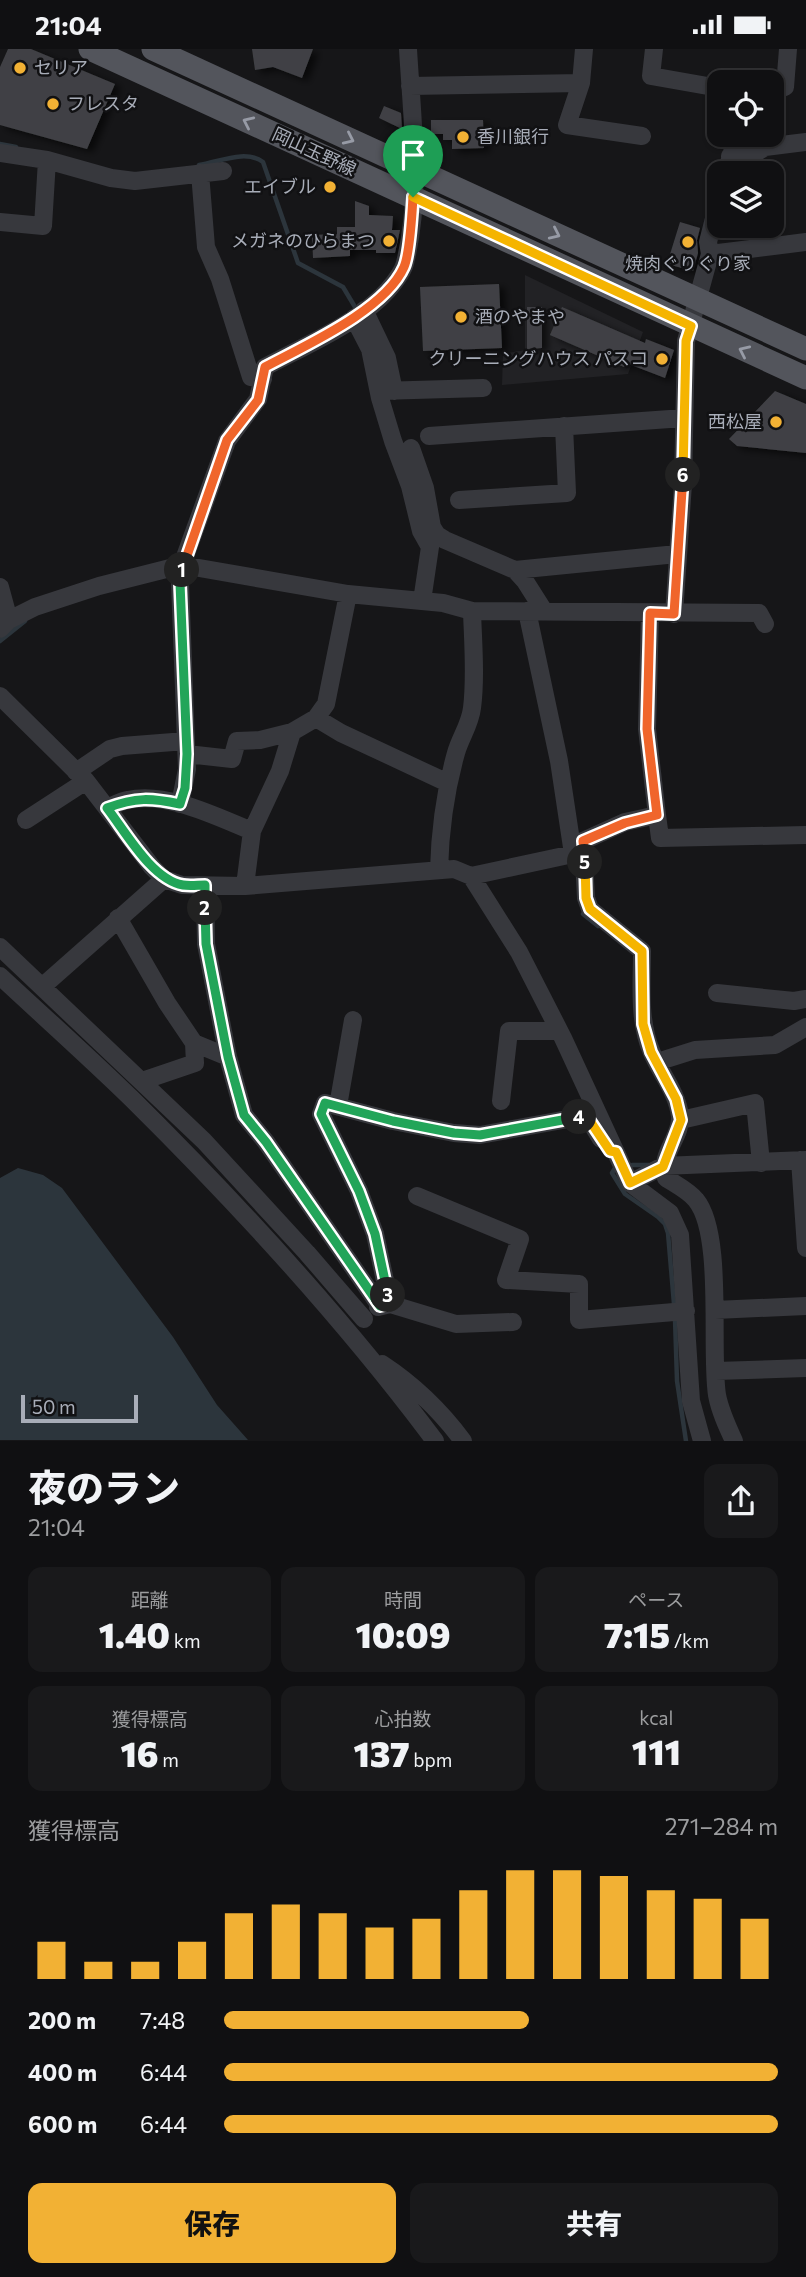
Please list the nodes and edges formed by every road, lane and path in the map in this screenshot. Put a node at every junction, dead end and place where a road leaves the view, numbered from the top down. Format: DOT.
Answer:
graph roads {
  1 [pos="90,49"];
  2 [pos="153,49"];
  3 [pos="584,49"];
  4 [pos="654,49"];
  5 [pos="788,49"];
  6 [pos="414,51"];
  7 [pos="581,83"];
  8 [pos="410,86"];
  9 [pos="707,86"];
  10 [pos="784,87"];
  11 [pos="642,136"];
  12 [pos="806,142"];
  13 [pos="0,153"];
  14 [pos="47,160"];
  15 [pos="737,161"];
  16 [pos="415,170"];
  17 [pos="223,171"];
  18 [pos="200,173"];
  19 [pos="413,197"];
  20 [pos="0,222"];
  21 [pos="709,238"];
  22 [pos="806,242"];
  23 [pos="710,254"];
  24 [pos="698,300"];
  25 [pos="359,314"];
  26 [pos="691,326"];
  27 [pos="806,349"];
  28 [pos="804,374"];
  29 [pos="263,379"];
  30 [pos="483,388"];
  31 [pos="387,391"];
  32 [pos="684,418"];
  33 [pos="564,426"];
  34 [pos="429,436"];
  35 [pos="411,448"];
  36 [pos="414,479"];
  37 [pos="459,500"];
  38 [pos="677,554"];
  39 [pos="182,565"];
  40 [pos="515,571"];
  41 [pos="0,587"];
  42 [pos="348,594"];
  43 [pos="422,601"];
  44 [pos="472,611"];
  45 [pos="536,611"];
  46 [pos="650,613"];
  47 [pos="674,614"];
  48 [pos="4,624"];
  49 [pos="765,624"];
  50 [pos="0,696"];
  51 [pos="316,718"];
  52 [pos="292,732"];
  53 [pos="187,748"];
  54 [pos="81,776"];
  55 [pos="448,783"];
  56 [pos="180,804"];
  57 [pos="107,808"];
  58 [pos="657,815"];
  59 [pos="26,820"];
  60 [pos="252,831"];
  61 [pos="806,835"];
  62 [pos="578,847"];
  63 [pos="439,870"];
  64 [pos="471,876"];
  65 [pos="164,879"];
  66 [pos="205,885"];
  67 [pos="245,886"];
  68 [pos="118,918"];
  69 [pos="0,947"];
  70 [pos="0,966"];
  71 [pos="0,976"];
  72 [pos="40,984"];
  73 [pos="716,993"];
  74 [pos="806,999"];
  75 [pos="353,1020"];
  76 [pos="806,1027"];
  77 [pos="559,1031"];
  78 [pos="194,1043"];
  79 [pos="228,1057"];
  80 [pos="657,1062"];
  81 [pos="142,1081"];
  82 [pos="501,1101"];
  83 [pos="338,1106"];
  84 [pos="681,1120"];
  85 [pos="616,1152"];
  86 [pos="803,1160"];
  87 [pos="761,1163"];
  88 [pos="663,1167"];
  89 [pos="630,1183"];
  90 [pos="417,1196"];
  91 [pos="806,1248"];
  92 [pos="318,1296"];
  93 [pos="385,1305"];
  94 [pos="806,1306"];
  95 [pos="715,1310"];
  96 [pos="686,1311"];
  97 [pos="364,1319"];
  98 [pos="513,1322"];
  99 [pos="367,1355"];
  100 [pos="806,1368"];
  101 [pos="716,1371"];
  102 [pos="435,1440"];
  103 [pos="463,1440"];
  104 [pos="702,1440"];
  105 [pos="734,1440"];
  19 -- 1 [label="main road, 岡山玉野線, one-way"];
  2 -- 16 [label="main road, 岡山玉野線, one-way"];
  3 -- 7 [label="street"];
  4 -- 9 [label="street"];
  5 -- 10 [label="street"];
  6 -- 8 [label="street"];
  7 -- 8 [label="street"];
  7 -- 11 [label="street"];
  8 -- 16 [label="street"];
  12 -- 15 [label="street"];
  13 -- 14 [label="street"];
  14 -- 18 [label="street"];
  14 -- 20 [label="street"];
  16 -- 19 [label="street"];
  16 -- 24 [label="main road, 岡山玉野線, one-way"];
  17 -- 18 [label="street"];
  18 -- 29 [label="street"];
  19 -- 25 [label="street"];
  19 -- 26 [label="main road, 岡山玉野線"];
  21 -- 23 [label="street"];
  22 -- 23 [label="street"];
  23 -- 24 [label="street"];
  24 -- 26 [label="street"];
  24 -- 27 [label="main road, 岡山玉野線"];
  25 -- 29 [label="street"];
  25 -- 31 [label="street"];
  28 -- 26 [label="main road, 岡山玉野線, one-way"];
  26 -- 32 [label="street"];
  29 -- 39 [label="street"];
  30 -- 31 [label="street"];
  31 -- 36 [label="street"];
  32 -- 33 [label="street"];
  32 -- 38 [label="street"];
  33 -- 34 [label="street"];
  33 -- 37 [label="street"];
  35 -- 36 [label="street"];
  36 -- 40 [label="street"];
  36 -- 43 [label="street"];
  38 -- 40 [label="street"];
  38 -- 47 [label="street"];
  39 -- 42 [label="street"];
  39 -- 48 [label="street"];
  39 -- 53 [label="street"];
  40 -- 45 [label="street"];
  41 -- 48 [label="street"];
  42 -- 43 [label="street"];
  42 -- 51 [label="street"];
  43 -- 44 [label="street"];
  44 -- 45 [label="street"];
  44 -- 55 [label="street"];
  45 -- 46 [label="street"];
  45 -- 62 [label="street"];
  46 -- 47 [label="street"];
  46 -- 58 [label="street"];
  47 -- 49 [label="street"];
  50 -- 54 [label="street"];
  51 -- 52 [label="street"];
  51 -- 55 [label="street"];
  52 -- 53 [label="street"];
  52 -- 60 [label="street"];
  53 -- 54 [label="street"];
  53 -- 56 [label="street"];
  54 -- 57 [label="street"];
  54 -- 59 [label="street"];
  55 -- 63 [label="street"];
  56 -- 57 [label="street"];
  56 -- 60 [label="street"];
  57 -- 65 [label="street"];
  58 -- 61 [label="street"];
  58 -- 62 [label="street"];
  60 -- 67 [label="street"];
  62 -- 64 [label="street"];
  62 -- 80 [label="street"];
  63 -- 64 [label="street"];
  63 -- 67 [label="street"];
  64 -- 77 [label="street"];
  65 -- 66 [label="street"];
  65 -- 68 [label="street"];
  66 -- 67 [label="street"];
  66 -- 79 [label="street"];
  68 -- 72 [label="street"];
  68 -- 78 [label="street"];
  69 -- 72 [label="street"];
  70 -- 72 [label="street"];
  71 -- 92 [label="street"];
  72 -- 81 [label="street"];
  73 -- 74 [label="street"];
  75 -- 83 [label="street"];
  76 -- 80 [label="street"];
  77 -- 82 [label="street"];
  77 -- 85 [label="street"];
  78 -- 79 [label="street"];
  78 -- 81 [label="street"];
  79 -- 93 [label="street"];
  80 -- 84 [label="street"];
  81 -- 97 [label="street"];
  83 -- 85 [label="street"];
  83 -- 93 [label="street"];
  84 -- 87 [label="street"];
  84 -- 88 [label="street"];
  85 -- 89 [label="street"];
  86 -- 87 [label="street"];
  86 -- 91 [label="street"];
  87 -- 88 [label="street"];
  88 -- 89 [label="street"];
  88 -- 95 [label="street"];
  89 -- 96 [label="street"];
  90 -- 96 [label="street"];
  92 -- 97 [label="street"];
  92 -- 99 [label="street"];
  93 -- 97 [label="street"];
  93 -- 98 [label="street"];
  94 -- 95 [label="street"];
  95 -- 101 [label="street"];
  96 -- 104 [label="street"];
  99 -- 102 [label="street"];
  99 -- 103 [label="street"];
  100 -- 101 [label="street"];
  101 -- 105 [label="street"];
}
